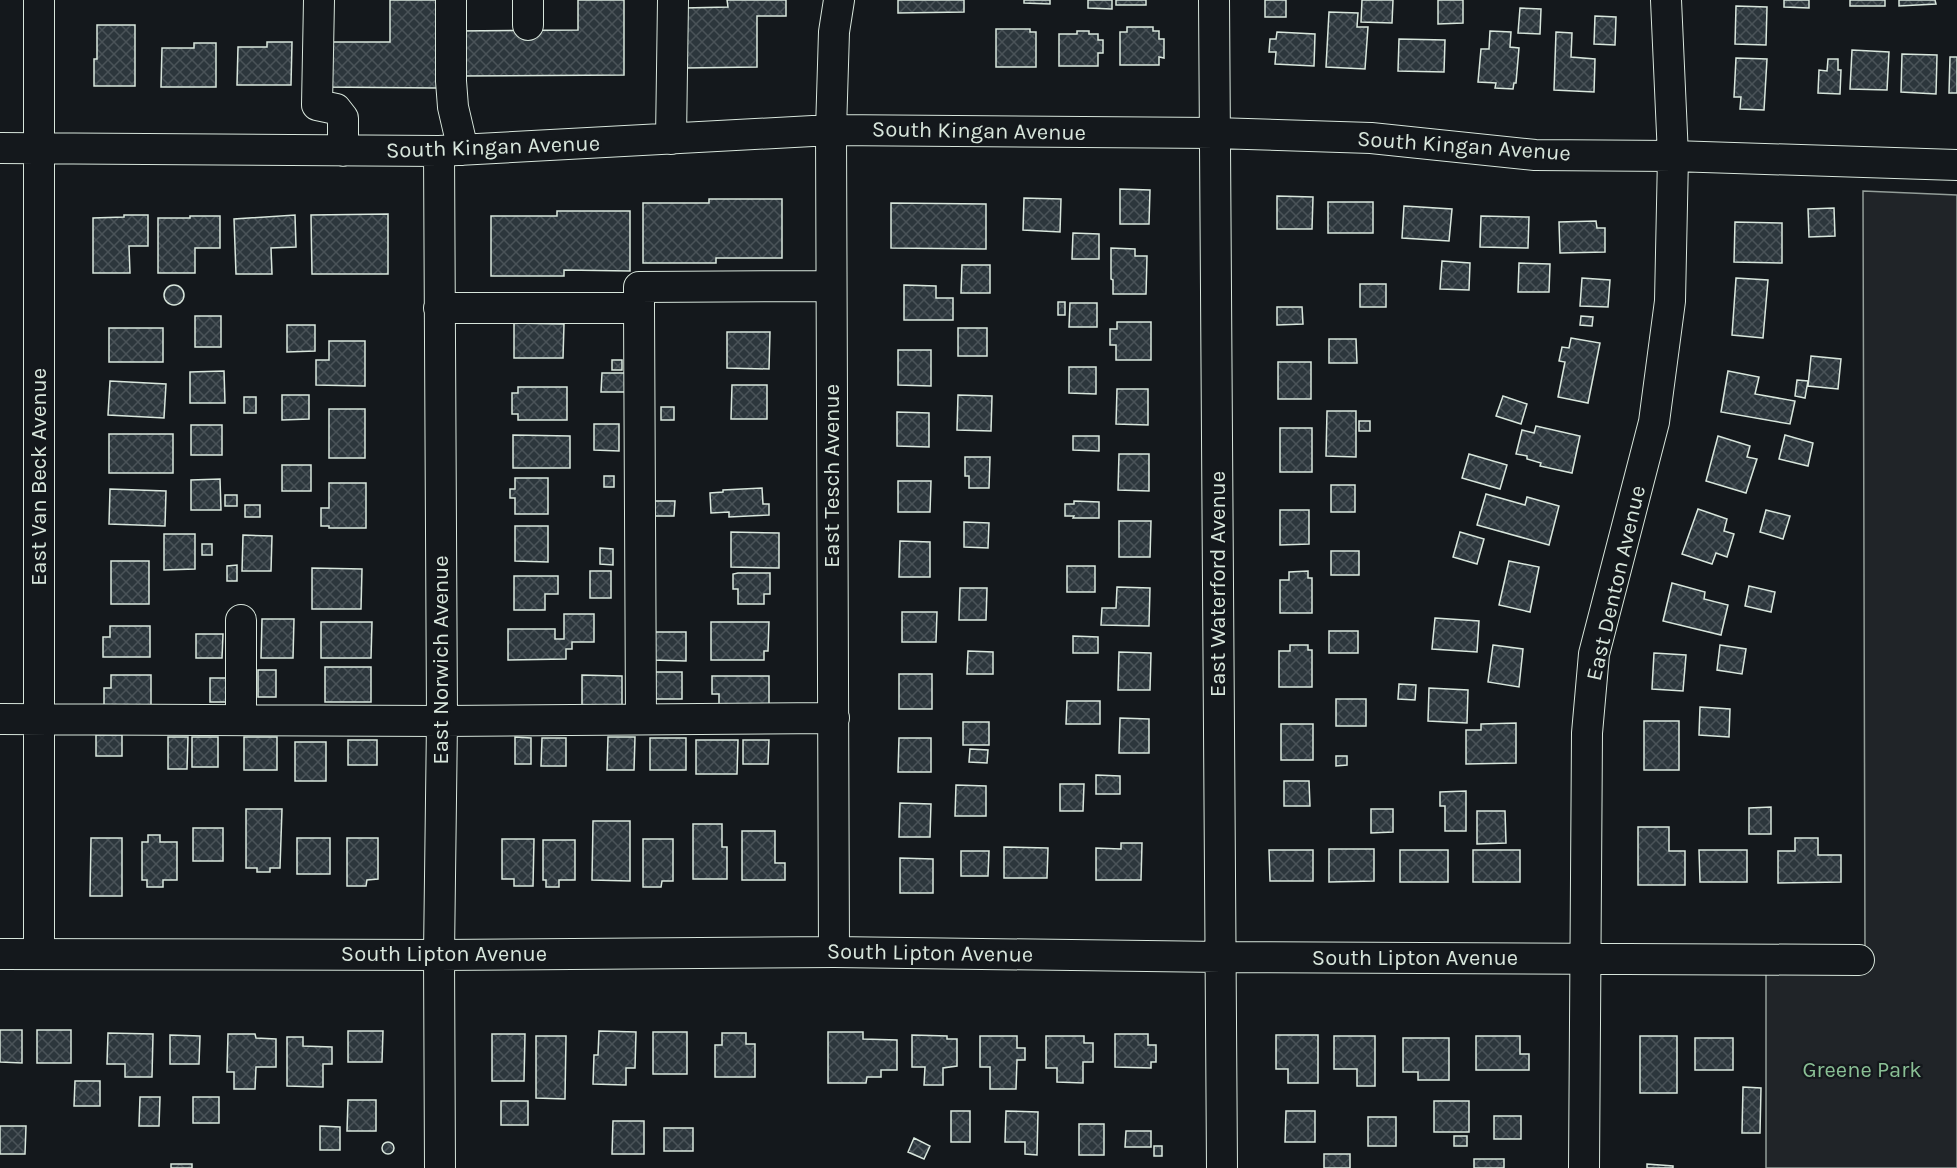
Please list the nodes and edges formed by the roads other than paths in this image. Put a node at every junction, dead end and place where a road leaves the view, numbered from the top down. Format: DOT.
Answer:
graph roads {
  1 [pos="39,0"];
  2 [pos="319,0"];
  3 [pos="451,0"];
  4 [pos="673,0"];
  5 [pos="839,0"];
  6 [pos="1214,0"];
  7 [pos="1666,0"];
  8 [pos="831,130"];
  9 [pos="1215,133"];
  10 [pos="671,139"];
  11 [pos="0,148"];
  12 [pos="39,149"];
  13 [pos="344,151"];
  14 [pos="451,151"];
  15 [pos="1673,156"];
  16 [pos="1957,165"];
  17 [pos="831,286"];
  18 [pos="439,308"];
  19 [pos="639,308"];
  20 [pos="241,620"];
  21 [pos="39,718"];
  22 [pos="834,718"];
  23 [pos="0,719"];
  24 [pos="241,719"];
  25 [pos="641,719"];
  26 [pos="442,721"];
  27 [pos="834,952"];
  28 [pos="0,954"];
  29 [pos="39,954"];
  30 [pos="439,955"];
  31 [pos="1221,957"];
  32 [pos="1585,960"];
  33 [pos="1859,960"];
  34 [pos="441,1168"];
  35 [pos="1222,1168"];
  36 [pos="1584,1168"];
  1 -- 12 [label="street, East Van Beck Avenue"];
  2 -- 13 [label="street"];
  3 -- 14 [label="street, East Norwich Avenue"];
  4 -- 10 [label="street"];
  5 -- 8 [label="street, East Tesch Avenue"];
  6 -- 9 [label="street, East Waterford Avenue"];
  7 -- 15 [label="street, East Denton Avenue"];
  8 -- 9 [label="street, South Kingan Avenue"];
  8 -- 10 [label="street, South Kingan Avenue"];
  8 -- 17 [label="street, East Tesch Avenue"];
  9 -- 15 [label="street, South Kingan Avenue"];
  9 -- 31 [label="street, East Waterford Avenue"];
  10 -- 14 [label="street, South Kingan Avenue"];
  11 -- 12 [label="street, South Kingan Avenue"];
  12 -- 13 [label="street, South Kingan Avenue"];
  12 -- 21 [label="street, East Van Beck Avenue"];
  13 -- 14 [label="street, South Kingan Avenue"];
  14 -- 18 [label="street, East Norwich Avenue"];
  15 -- 16 [label="street, South Kingan Avenue"];
  15 -- 32 [label="street, East Denton Avenue"];
  17 -- 19 [label="street"];
  17 -- 22 [label="street, East Tesch Avenue"];
  18 -- 19 [label="street"];
  18 -- 26 [label="street, East Norwich Avenue"];
  19 -- 25 [label="street"];
  20 -- 24 [label="street"];
  21 -- 23 [label="street"];
  21 -- 24 [label="street"];
  21 -- 29 [label="street, East Van Beck Avenue"];
  22 -- 25 [label="street"];
  22 -- 27 [label="street, East Tesch Avenue"];
  24 -- 26 [label="street"];
  25 -- 26 [label="street"];
  26 -- 30 [label="street, East Norwich Avenue"];
  27 -- 30 [label="street, South Lipton Avenue"];
  27 -- 31 [label="street, South Lipton Avenue"];
  28 -- 29 [label="street, South Lipton Avenue"];
  29 -- 30 [label="street, South Lipton Avenue"];
  30 -- 34 [label="street, East Norwich Avenue"];
  31 -- 32 [label="street, South Lipton Avenue"];
  31 -- 35 [label="street, East Waterford Avenue"];
  32 -- 33 [label="street, South Lipton Avenue"];
  32 -- 36 [label="street, East Denton Avenue"];
}
